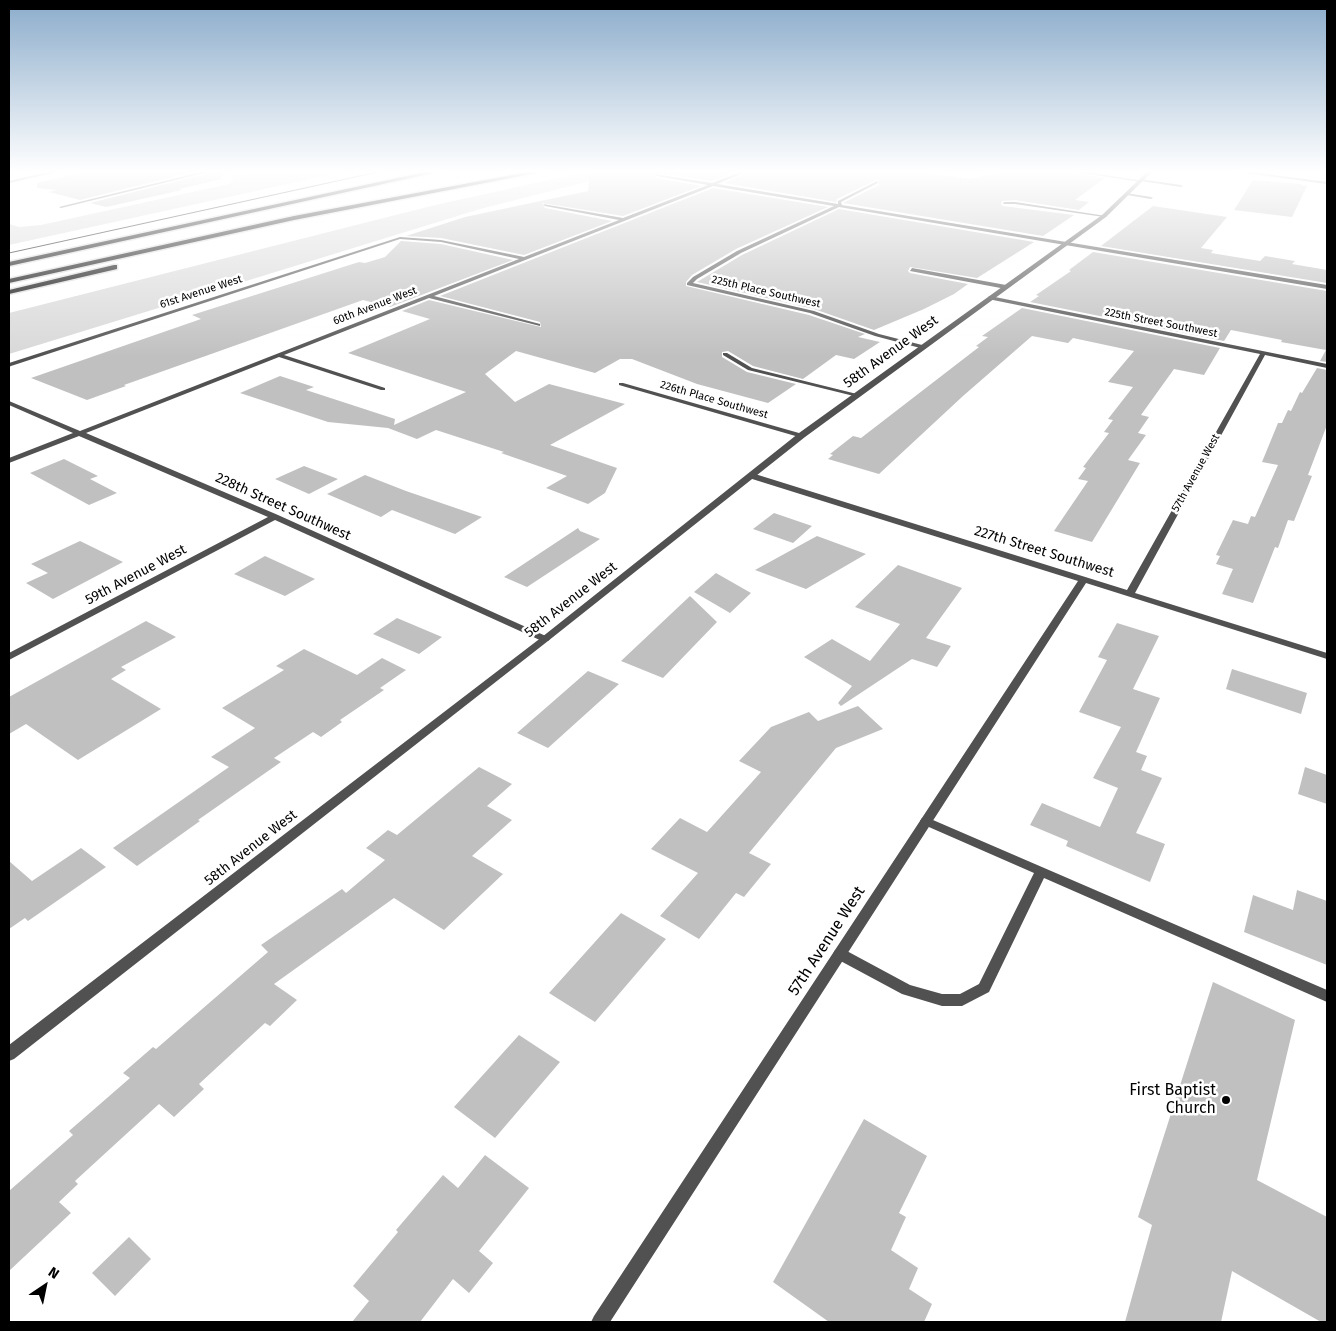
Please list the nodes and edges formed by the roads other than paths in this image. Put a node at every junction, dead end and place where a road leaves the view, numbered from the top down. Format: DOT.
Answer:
graph roads {
  1 [pos="157,232"];
  2 [pos="229,232"];
  3 [pos="265,232"];
  4 [pos="589,232"];
  5 [pos="782,232"];
  6 [pos="1003,232"];
  7 [pos="1083,232"];
  8 [pos="1068,243"];
  9 [pos="184,251"];
  10 [pos="523,258"];
  11 [pos="9,264"];
  12 [pos="122,265"];
  13 [pos="912,270"];
  14 [pos="9,281"];
  15 [pos="1006,286"];
  16 [pos="1327,287"];
  17 [pos="9,292"];
  18 [pos="430,296"];
  19 [pos="990,298"];
  20 [pos="538,325"];
  21 [pos="924,347"];
  22 [pos="725,354"];
  23 [pos="1263,354"];
  24 [pos="278,355"];
  25 [pos="9,365"];
  26 [pos="1327,366"];
  27 [pos="621,384"];
  28 [pos="383,389"];
  29 [pos="858,395"];
  30 [pos="9,403"];
  31 [pos="81,434"];
  32 [pos="802,435"];
  33 [pos="9,462"];
  34 [pos="752,476"];
  35 [pos="275,517"];
  36 [pos="1084,579"];
  37 [pos="1130,593"];
  38 [pos="545,639"];
  39 [pos="1327,656"];
  40 [pos="9,657"];
  41 [pos="926,821"];
  42 [pos="1041,871"];
  43 [pos="840,954"];
  44 [pos="1327,996"];
  45 [pos="9,1054"];
  46 [pos="600,1322"];
  1 -- 11 [label="highway"];
  2 -- 14 [label="highway"];
  3 -- 9 [label="highway"];
  4 -- 10 [label="street, 60th Avenue West"];
  5 -- 21 [label="street, 225th Place Southwest"];
  6 -- 8 [label="street"];
  7 -- 8 [label="street, 58th Avenue West"];
  8 -- 15 [label="street, 58th Avenue West"];
  8 -- 16 [label="street"];
  10 -- 18 [label="street, 60th Avenue West"];
  10 -- 25 [label="street, 61st Avenue West"];
  12 -- 17 [label="highway"];
  13 -- 15 [label="street"];
  15 -- 19 [label="street, 58th Avenue West"];
  18 -- 20 [label="street"];
  18 -- 24 [label="street, 60th Avenue West"];
  19 -- 21 [label="street, 58th Avenue West"];
  19 -- 23 [label="street, 225th Street Southwest"];
  21 -- 29 [label="street, 58th Avenue West"];
  22 -- 29 [label="street"];
  23 -- 26 [label="street, 225th Street Southwest"];
  23 -- 37 [label="street, 57th Avenue West"];
  24 -- 28 [label="street"];
  24 -- 31 [label="street, 60th Avenue West"];
  27 -- 32 [label="street, 226th Place Southwest"];
  29 -- 32 [label="street, 58th Avenue West"];
  30 -- 31 [label="street, 228th Street Southwest"];
  31 -- 33 [label="street, 60th Avenue West"];
  31 -- 35 [label="street, 228th Street Southwest"];
  32 -- 34 [label="street, 58th Avenue West"];
  34 -- 36 [label="street, 227th Street Southwest"];
  34 -- 38 [label="street, 58th Avenue West"];
  35 -- 38 [label="street, 228th Street Southwest"];
  35 -- 40 [label="street, 59th Avenue West"];
  36 -- 37 [label="street, 227th Street Southwest"];
  36 -- 41 [label="street, 57th Avenue West"];
  37 -- 39 [label="street, 227th Street Southwest"];
  38 -- 45 [label="street, 58th Avenue West"];
  41 -- 42 [label="street"];
  41 -- 43 [label="street, 57th Avenue West"];
  42 -- 43 [label="street"];
  42 -- 44 [label="street"];
  43 -- 46 [label="street, 57th Avenue West"];
}
